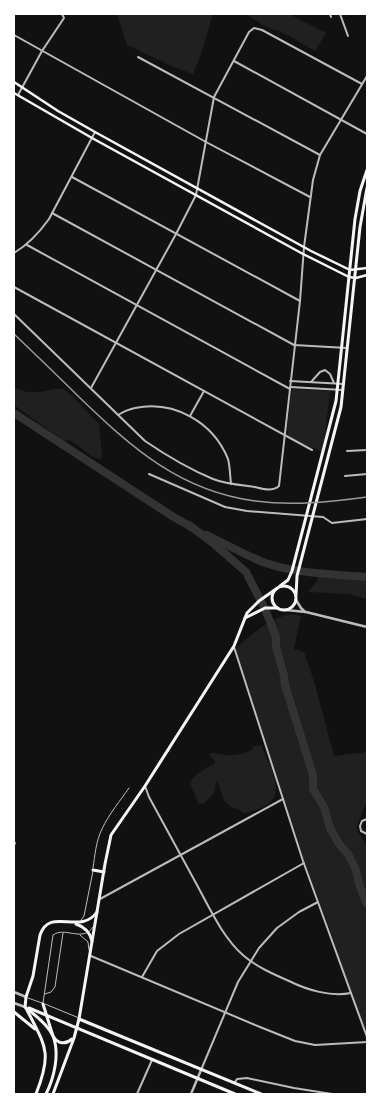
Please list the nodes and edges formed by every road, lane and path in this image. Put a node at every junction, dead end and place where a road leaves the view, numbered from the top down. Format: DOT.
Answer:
graph roads {
  1 [pos="62,14"];
  2 [pos="330,14"];
  3 [pos="340,14"];
  4 [pos="332,17"];
  5 [pos="14,35"];
  6 [pos="348,36"];
  7 [pos="42,51"];
  8 [pos="138,57"];
  9 [pos="234,61"];
  10 [pos="367,76"];
  11 [pos="14,82"];
  12 [pos="362,84"];
  13 [pos="22,87"];
  14 [pos="14,93"];
  15 [pos="18,95"];
  16 [pos="214,97"];
  17 [pos="341,119"];
  18 [pos="95,132"];
  19 [pos="367,134"];
  20 [pos="92,138"];
  21 [pos="206,142"];
  22 [pos="320,155"];
  23 [pos="367,170"];
  24 [pos="72,177"];
  25 [pos="197,187"];
  26 [pos="367,188"];
  27 [pos="196,194"];
  28 [pos="310,197"];
  29 [pos="52,213"];
  30 [pos="176,234"];
  31 [pos="27,245"];
  32 [pos="304,247"];
  33 [pos="14,253"];
  34 [pos="303,254"];
  35 [pos="367,268"];
  36 [pos="156,270"];
  37 [pos="350,270"];
  38 [pos="356,270"];
  39 [pos="367,275"];
  40 [pos="349,278"];
  41 [pos="356,278"];
  42 [pos="14,287"];
  43 [pos="300,301"];
  44 [pos="137,305"];
  45 [pos="14,314"];
  46 [pos="116,343"];
  47 [pos="294,345"];
  48 [pos="341,348"];
  49 [pos="348,348"];
  50 [pos="290,381"];
  51 [pos="311,382"];
  52 [pos="336,383"];
  53 [pos="344,384"];
  54 [pos="91,388"];
  55 [pos="290,388"];
  56 [pos="337,390"];
  57 [pos="343,390"];
  58 [pos="204,391"];
  59 [pos="117,415"];
  60 [pos="190,416"];
  61 [pos="285,435"];
  62 [pos="312,450"];
  63 [pos="367,450"];
  64 [pos="346,452"];
  65 [pos="150,474"];
  66 [pos="367,474"];
  67 [pos="345,476"];
  68 [pos="231,484"];
  69 [pos="367,519"];
  70 [pos="280,586"];
  71 [pos="276,589"];
  72 [pos="296,596"];
  73 [pos="296,600"];
  74 [pos="277,608"];
  75 [pos="286,610"];
  76 [pos="306,612"];
  77 [pos="246,618"];
  78 [pos="367,628"];
  79 [pos="234,646"];
  80 [pos="145,786"];
  81 [pos="129,788"];
  82 [pos="141,792"];
  83 [pos="149,797"];
  84 [pos="283,799"];
  85 [pos="367,819"];
  86 [pos="366,835"];
  87 [pos="181,856"];
  88 [pos="304,863"];
  89 [pos="93,870"];
  90 [pos="104,872"];
  91 [pos="100,899"];
  92 [pos="318,902"];
  93 [pos="98,911"];
  94 [pos="213,915"];
  95 [pos="69,922"];
  96 [pos="74,923"];
  97 [pos="88,932"];
  98 [pos="63,933"];
  99 [pos="80,935"];
  100 [pos="92,946"];
  101 [pos="91,956"];
  102 [pos="251,961"];
  103 [pos="142,977"];
  104 [pos="14,992"];
  105 [pos="351,993"];
  106 [pos="44,994"];
  107 [pos="26,997"];
  108 [pos="14,1003"];
  109 [pos="43,1004"];
  110 [pos="25,1007"];
  111 [pos="14,1012"];
  112 [pos="224,1012"];
  113 [pos="47,1016"];
  114 [pos="79,1019"];
  115 [pos="77,1028"];
  116 [pos="38,1032"];
  117 [pos="53,1036"];
  118 [pos="367,1037"];
  119 [pos="74,1038"];
  120 [pos="367,1042"];
  121 [pos="152,1060"];
  122 [pos="201,1070"];
  123 [pos="198,1078"];
  124 [pos="234,1083"];
  125 [pos="36,1094"];
  126 [pos="45,1094"];
  127 [pos="52,1094"];
  128 [pos="137,1094"];
  129 [pos="191,1094"];
  130 [pos="235,1094"];
  131 [pos="261,1094"];
  132 [pos="332,1094"];
  1 -- 7 [label="street"];
  2 -- 4 [label="street"];
  3 -- 6 [label="street"];
  5 -- 7 [label="street"];
  7 -- 13 [label="street"];
  7 -- 21 [label="street"];
  8 -- 16 [label="street"];
  9 -- 12 [label="street"];
  9 -- 16 [label="street"];
  9 -- 17 [label="street"];
  10 -- 12 [label="street"];
  11 -- 13 [label="main road"];
  12 -- 17 [label="street"];
  13 -- 15 [label="street"];
  13 -- 18 [label="main road"];
  14 -- 15 [label="main road"];
  15 -- 20 [label="main road"];
  16 -- 21 [label="street"];
  16 -- 22 [label="street"];
  17 -- 19 [label="street"];
  17 -- 22 [label="street"];
  18 -- 20 [label="street"];
  18 -- 25 [label="main road"];
  20 -- 24 [label="street"];
  20 -- 27 [label="main road"];
  21 -- 25 [label="street"];
  21 -- 28 [label="street"];
  22 -- 28 [label="street"];
  23 -- 37 [label="main road"];
  24 -- 29 [label="street"];
  24 -- 30 [label="street"];
  25 -- 27 [label="street"];
  25 -- 32 [label="main road"];
  26 -- 38 [label="main road"];
  27 -- 30 [label="street"];
  27 -- 34 [label="main road"];
  28 -- 32 [label="street"];
  29 -- 31 [label="street"];
  29 -- 36 [label="street"];
  30 -- 36 [label="street"];
  30 -- 43 [label="street"];
  31 -- 33 [label="street"];
  31 -- 44 [label="street"];
  32 -- 34 [label="street"];
  32 -- 37 [label="main road"];
  34 -- 40 [label="main road"];
  34 -- 43 [label="street"];
  35 -- 38 [label="main road"];
  36 -- 44 [label="street"];
  36 -- 47 [label="street"];
  37 -- 38 [label="main road"];
  37 -- 40 [label="main road"];
  38 -- 41 [label="main road"];
  39 -- 41 [label="main road"];
  40 -- 41 [label="main road"];
  40 -- 48 [label="main road"];
  41 -- 49 [label="main road"];
  42 -- 46 [label="street"];
  43 -- 47 [label="street"];
  44 -- 46 [label="street"];
  44 -- 55 [label="street"];
  45 -- 54 [label="street"];
  46 -- 54 [label="street"];
  46 -- 58 [label="street"];
  47 -- 48 [label="street"];
  47 -- 50 [label="street"];
  48 -- 49 [label="street"];
  48 -- 52 [label="main road"];
  49 -- 53 [label="main road"];
  50 -- 51 [label="street"];
  50 -- 55 [label="street"];
  51 -- 52 [label="street"];
  51 -- 52 [label="street"];
  52 -- 53 [label="street"];
  52 -- 56 [label="main road"];
  53 -- 57 [label="main road"];
  54 -- 59 [label="street"];
  55 -- 56 [label="street"];
  55 -- 61 [label="street"];
  56 -- 57 [label="street"];
  56 -- 70 [label="main road"];
  57 -- 72 [label="main road"];
  58 -- 60 [label="street"];
  58 -- 61 [label="street"];
  59 -- 60 [label="street"];
  59 -- 68 [label="street"];
  60 -- 68 [label="street"];
  61 -- 62 [label="street"];
  61 -- 68 [label="street"];
  63 -- 64 [label="street"];
  65 -- 69 [label="street"];
  66 -- 67 [label="street"];
  70 -- 71 [label="main road"];
  70 -- 72 [label="main road"];
  71 -- 74 [label="main road"];
  71 -- 77 [label="main road"];
  72 -- 73 [label="main road"];
  73 -- 75 [label="main road"];
  73 -- 76 [label="street"];
  74 -- 75 [label="main road"];
  74 -- 77 [label="main road"];
  75 -- 76 [label="street"];
  76 -- 78 [label="street"];
  77 -- 79 [label="main road"];
  79 -- 80 [label="main road"];
  79 -- 84 [label="street"];
  80 -- 82 [label="main road"];
  80 -- 83 [label="street"];
  81 -- 89 [label="lane"];
  82 -- 83 [label="street"];
  82 -- 90 [label="main road"];
  83 -- 87 [label="street"];
  84 -- 87 [label="street"];
  84 -- 88 [label="street"];
  85 -- 86 [label="street"];
  87 -- 91 [label="street"];
  87 -- 94 [label="street"];
  88 -- 92 [label="street"];
  88 -- 94 [label="street"];
  89 -- 90 [label="main road"];
  89 -- 95 [label="lane"];
  90 -- 91 [label="main road"];
  91 -- 93 [label="main road"];
  92 -- 102 [label="street"];
  92 -- 105 [label="street"];
  93 -- 96 [label="main road"];
  93 -- 97 [label="lane"];
  93 -- 100 [label="main road"];
  94 -- 102 [label="street"];
  94 -- 103 [label="street"];
  95 -- 96 [label="main road"];
  95 -- 107 [label="main road"];
  96 -- 97 [label="main road"];
  97 -- 99 [label="lane"];
  97 -- 100 [label="main road"];
  98 -- 99 [label="lane"];
  98 -- 106 [label="lane"];
  98 -- 106 [label="lane"];
  99 -- 101 [label="lane"];
  100 -- 101 [label="main road"];
  101 -- 103 [label="street"];
  101 -- 114 [label="main road"];
  102 -- 105 [label="street"];
  102 -- 112 [label="street"];
  103 -- 112 [label="street"];
  104 -- 107 [label="street"];
  105 -- 118 [label="street"];
  106 -- 109 [label="lane"];
  107 -- 109 [label="lane"];
  107 -- 110 [label="main road"];
  108 -- 110 [label="street"];
  109 -- 113 [label="main road"];
  109 -- 114 [label="lane"];
  110 -- 113 [label="main road"];
  110 -- 116 [label="main road"];
  110 -- 117 [label="main road"];
  111 -- 116 [label="main road"];
  112 -- 120 [label="street"];
  112 -- 122 [label="street"];
  113 -- 115 [label="main road"];
  113 -- 117 [label="main road"];
  114 -- 115 [label="main road"];
  114 -- 122 [label="main road"];
  115 -- 119 [label="main road"];
  115 -- 121 [label="main road"];
  116 -- 125 [label="main road"];
  117 -- 119 [label="main road"];
  117 -- 126 [label="main road"];
  119 -- 127 [label="main road"];
  121 -- 123 [label="main road"];
  121 -- 128 [label="street"];
  122 -- 123 [label="street"];
  122 -- 124 [label="main road"];
  123 -- 129 [label="street"];
  123 -- 130 [label="main road"];
  124 -- 131 [label="main road"];
  124 -- 132 [label="street"];
}
